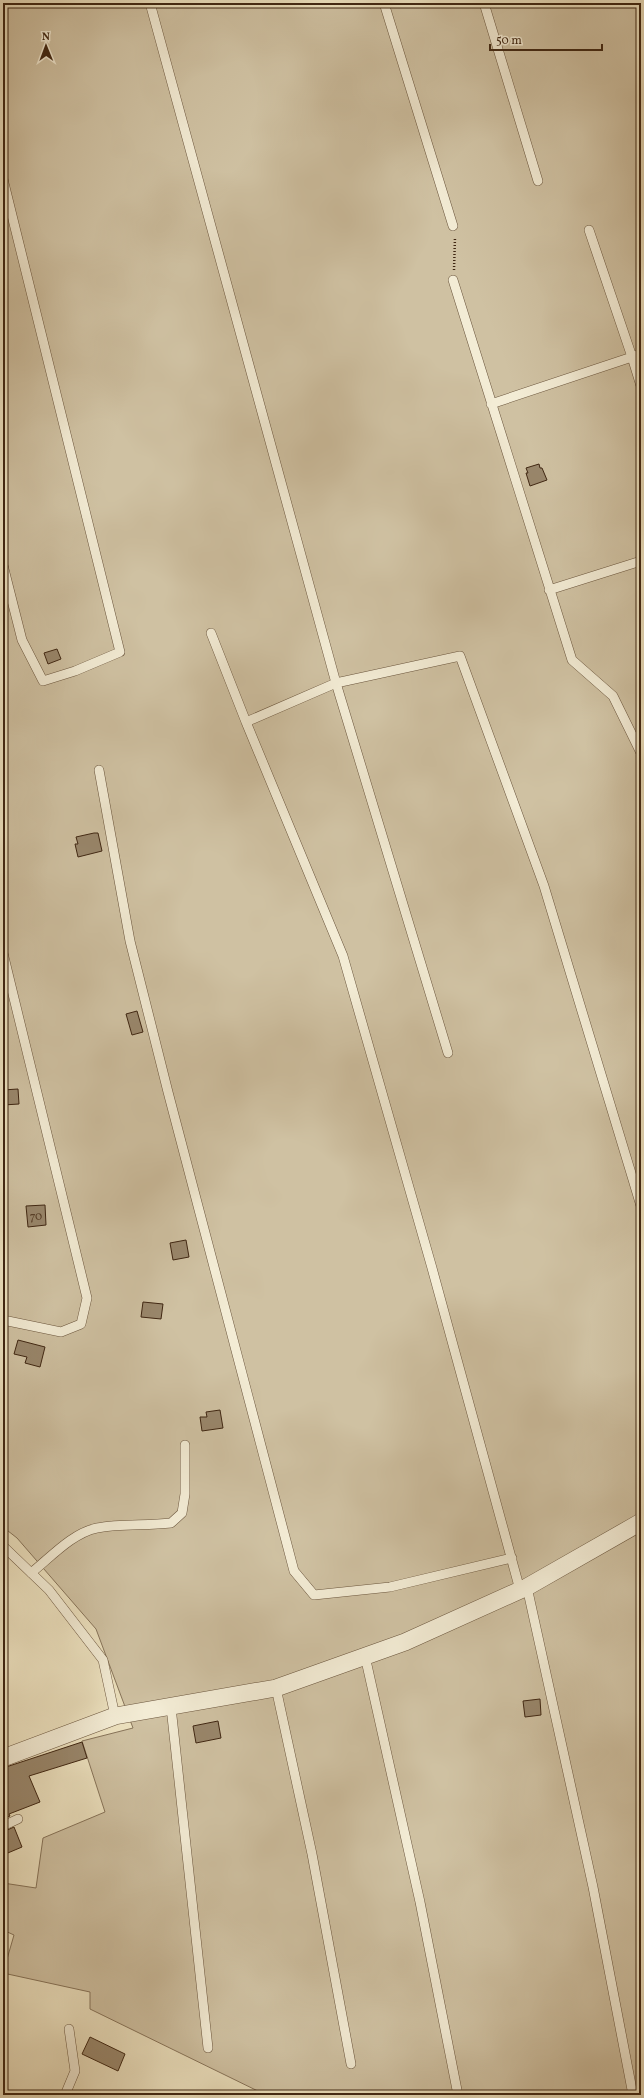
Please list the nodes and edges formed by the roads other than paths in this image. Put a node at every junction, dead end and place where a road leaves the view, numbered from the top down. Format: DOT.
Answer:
graph roads {
  1 [pos="150,3"];
  2 [pos="384,3"];
  3 [pos="484,3"];
  4 [pos="3,179"];
  5 [pos="538,181"];
  6 [pos="453,226"];
  7 [pos="589,230"];
  8 [pos="453,280"];
  9 [pos="637,356"];
  10 [pos="641,386"];
  11 [pos="491,404"];
  12 [pos="641,561"];
  13 [pos="3,565"];
  14 [pos="549,590"];
  15 [pos="211,633"];
  16 [pos="336,683"];
  17 [pos="246,722"];
  18 [pos="641,753"];
  19 [pos="98,770"];
  20 [pos="3,953"];
  21 [pos="448,1053"];
  22 [pos="641,1206"];
  23 [pos="3,1320"];
  24 [pos="186,1445"];
  25 [pos="641,1522"];
  26 [pos="3,1546"];
  27 [pos="512,1558"];
  28 [pos="31,1573"];
  29 [pos="524,1589"];
  30 [pos="365,1656"];
  31 [pos="276,1688"];
  32 [pos="170,1707"];
  33 [pos="115,1716"];
  34 [pos="3,1758"];
  35 [pos="18,1819"];
  36 [pos="3,1826"];
  37 [pos="69,2030"];
  38 [pos="208,2048"];
  39 [pos="351,2064"];
  40 [pos="65,2095"];
  41 [pos="458,2095"];
  42 [pos="633,2095"];
  1 -- 16 [label="lane"];
  2 -- 6 [label="lane"];
  3 -- 5 [label="lane"];
  4 -- 13 [label="lane"];
  7 -- 9 [label="lane"];
  8 -- 11 [label="lane"];
  9 -- 10 [label="lane"];
  9 -- 11 [label="lane"];
  11 -- 14 [label="lane"];
  12 -- 14 [label="lane"];
  14 -- 18 [label="lane"];
  15 -- 17 [label="lane"];
  16 -- 17 [label="lane"];
  16 -- 21 [label="lane"];
  16 -- 22 [label="lane"];
  17 -- 27 [label="lane"];
  19 -- 27 [label="lane"];
  20 -- 23 [label="lane"];
  24 -- 28 [label="lane"];
  25 -- 29 [label="street"];
  26 -- 28 [label="lane"];
  27 -- 29 [label="lane"];
  28 -- 33 [label="lane"];
  29 -- 30 [label="street"];
  29 -- 42 [label="lane"];
  30 -- 31 [label="street"];
  30 -- 41 [label="lane"];
  31 -- 32 [label="street"];
  31 -- 39 [label="lane"];
  32 -- 33 [label="street"];
  32 -- 38 [label="lane"];
  33 -- 34 [label="street"];
  35 -- 36 [label="lane"];
  37 -- 40 [label="lane"];
}
